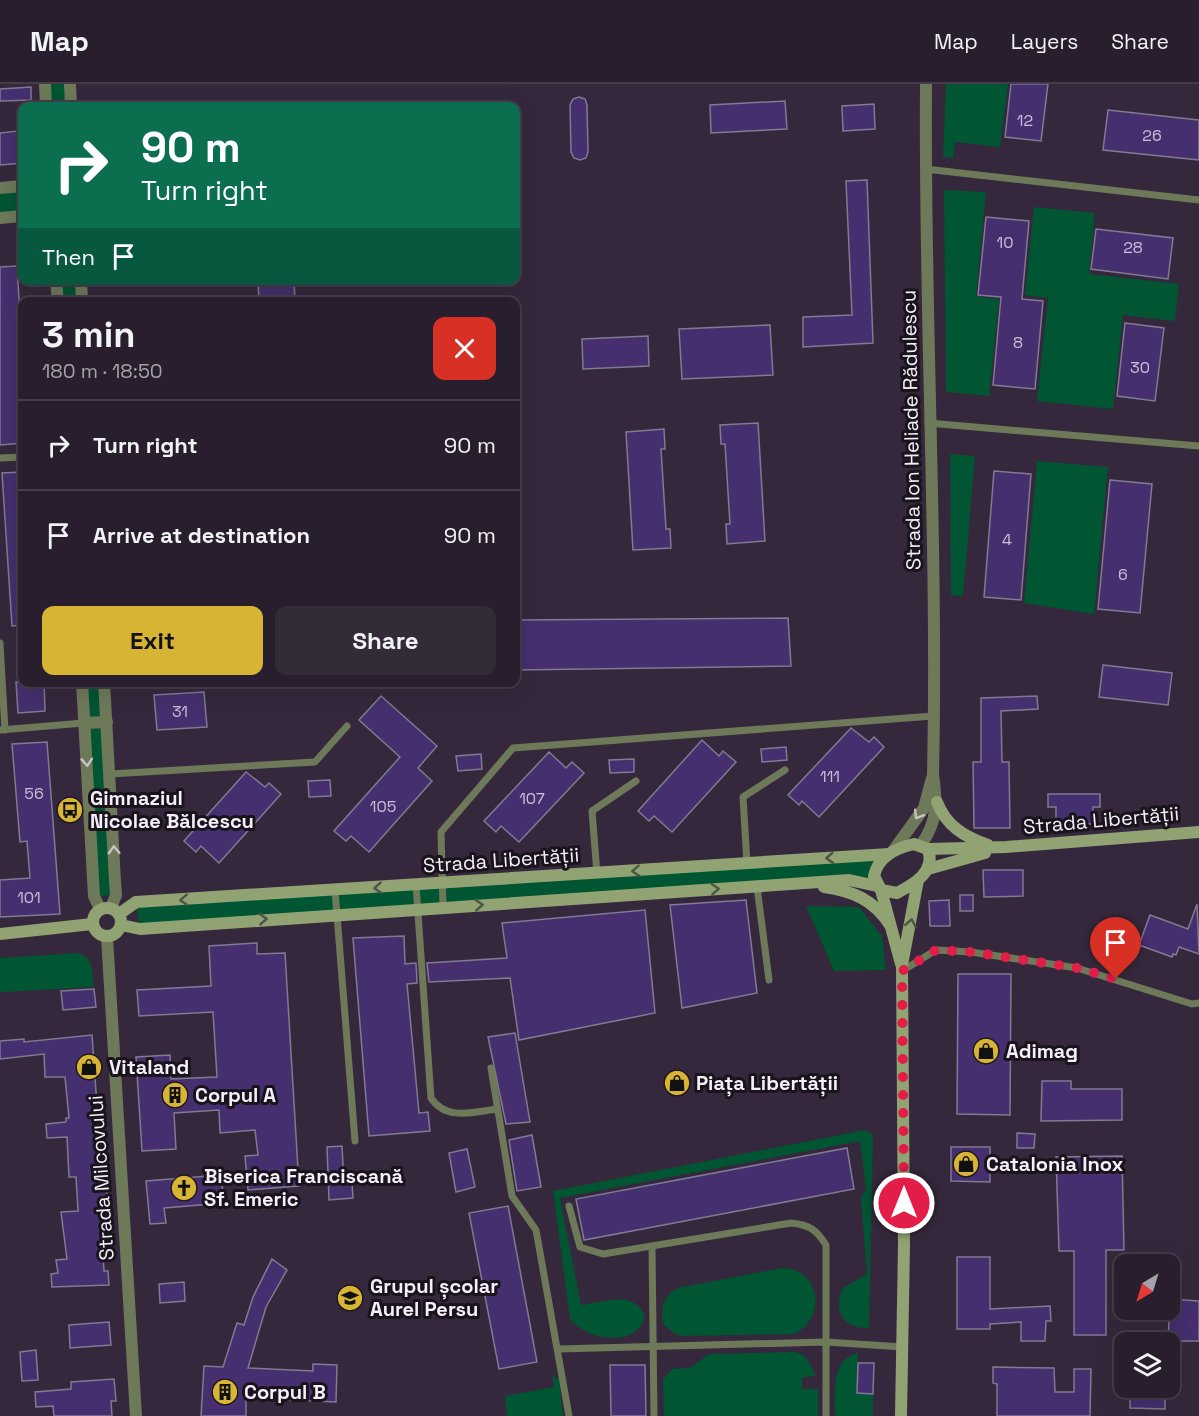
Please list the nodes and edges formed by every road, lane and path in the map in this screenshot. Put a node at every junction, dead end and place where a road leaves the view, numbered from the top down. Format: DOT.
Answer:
graph roads {
  1 [pos="45,84"];
  2 [pos="70,84"];
  3 [pos="926,84"];
  4 [pos="46,102"];
  5 [pos="71,102"];
  6 [pos="925,169"];
  7 [pos="18,186"];
  8 [pos="0,188"];
  9 [pos="1199,200"];
  10 [pos="18,216"];
  11 [pos="0,218"];
  12 [pos="928,423"];
  13 [pos="1199,446"];
  14 [pos="18,456"];
  15 [pos="0,458"];
  16 [pos="0,643"];
  17 [pos="82,687"];
  18 [pos="104,687"];
  19 [pos="933,716"];
  20 [pos="107,722"];
  21 [pos="84,723"];
  22 [pos="347,726"];
  23 [pos="3,730"];
  24 [pos="786,770"];
  25 [pos="110,774"];
  26 [pos="933,774"];
  27 [pos="636,781"];
  28 [pos="937,802"];
  29 [pos="1199,831"];
  30 [pos="925,847"];
  31 [pos="1001,847"];
  32 [pos="891,852"];
  33 [pos="747,864"];
  34 [pos="928,869"];
  35 [pos="597,873"];
  36 [pos="918,880"];
  37 [pos="796,883"];
  38 [pos="442,884"];
  39 [pos="416,885"];
  40 [pos="757,887"];
  41 [pos="879,888"];
  42 [pos="336,890"];
  43 [pos="443,907"];
  44 [pos="418,909"];
  45 [pos="113,914"];
  46 [pos="337,914"];
  47 [pos="92,924"];
  48 [pos="890,925"];
  49 [pos="0,934"];
  50 [pos="107,937"];
  51 [pos="902,968"];
  52 [pos="769,980"];
  53 [pos="1199,1003"];
  54 [pos="491,1068"];
  55 [pos="497,1108"];
  56 [pos="355,1141"];
  57 [pos="569,1206"];
  58 [pos="652,1246"];
  59 [pos="826,1342"];
  60 [pos="654,1346"];
  61 [pos="903,1347"];
  62 [pos="558,1349"];
  63 [pos="136,1416"];
  64 [pos="568,1416"];
  65 [pos="654,1416"];
  66 [pos="826,1416"];
  67 [pos="901,1416"];
  1 -- 4 [label="street"];
  2 -- 5 [label="street"];
  3 -- 6 [label="street, Strada Ion Heliade Rădulescu"];
  6 -- 9 [label="lane"];
  6 -- 12 [label="street, Strada Ion Heliade Rădulescu"];
  7 -- 8 [label="street"];
  10 -- 11 [label="street"];
  12 -- 13 [label="lane"];
  12 -- 19 [label="street, Strada Ion Heliade Rădulescu"];
  14 -- 15 [label="lane"];
  16 -- 23 [label="lane"];
  17 -- 21 [label="street"];
  18 -- 20 [label="street"];
  19 -- 26 [label="street, Strada Ion Heliade Rădulescu"];
  19 -- 38 [label="lane"];
  20 -- 21 [label="street"];
  20 -- 25 [label="street"];
  21 -- 23 [label="lane"];
  21 -- 45 [label="street, one-way"];
  22 -- 25 [label="lane"];
  24 -- 33 [label="lane"];
  45 -- 25 [label="street, one-way"];
  26 -- 28 [label="street, Strada Ion Heliade Rădulescu"];
  26 -- 32 [label="street, Strada Ion Heliade Rădulescu, one-way"];
  27 -- 35 [label="lane"];
  28 -- 30 [label="street, Strada Ion Heliade Rădulescu"];
  28 -- 31 [label="main road"];
  29 -- 31 [label="main road, Strada Libertății"];
  30 -- 31 [label="main road, Strada Libertății"];
  30 -- 32 [label="main road"];
  30 -- 34 [label="main road"];
  31 -- 34 [label="main road, Strada Libertății"];
  32 -- 33 [label="main road, Strada Libertății, one-way"];
  32 -- 41 [label="main road"];
  33 -- 35 [label="main road, Strada Libertății, one-way"];
  34 -- 36 [label="main road"];
  35 -- 38 [label="main road, Strada Libertății"];
  36 -- 41 [label="main road"];
  51 -- 36 [label="main road, one-way"];
  37 -- 40 [label="main road"];
  37 -- 41 [label="main road"];
  37 -- 48 [label="main road"];
  38 -- 39 [label="main road, Strada Libertății"];
  38 -- 43 [label="lane"];
  39 -- 42 [label="main road, Strada Libertății, one-way"];
  39 -- 44 [label="lane"];
  43 -- 40 [label="main road, one-way"];
  40 -- 52 [label="lane"];
  41 -- 48 [label="main road"];
  42 -- 45 [label="main road, Strada Libertății, one-way"];
  42 -- 46 [label="lane"];
  43 -- 44 [label="main road"];
  44 -- 46 [label="main road"];
  44 -- 55 [label="lane"];
  45 -- 46 [label="main road, one-way"];
  45 -- 47 [label="main road"];
  45 -- 50 [label="main road"];
  46 -- 56 [label="lane"];
  47 -- 49 [label="main road"];
  47 -- 50 [label="main road"];
  48 -- 51 [label="main road"];
  50 -- 63 [label="street, Strada Milcovului"];
  51 -- 53 [label="lane"];
  51 -- 61 [label="main road"];
  54 -- 55 [label="lane"];
  55 -- 62 [label="lane"];
  57 -- 58 [label="lane"];
  58 -- 59 [label="lane"];
  58 -- 60 [label="lane"];
  59 -- 60 [label="lane"];
  59 -- 61 [label="lane"];
  59 -- 66 [label="lane"];
  60 -- 62 [label="lane"];
  60 -- 65 [label="lane"];
  61 -- 67 [label="main road"];
  62 -- 64 [label="lane"];
}
